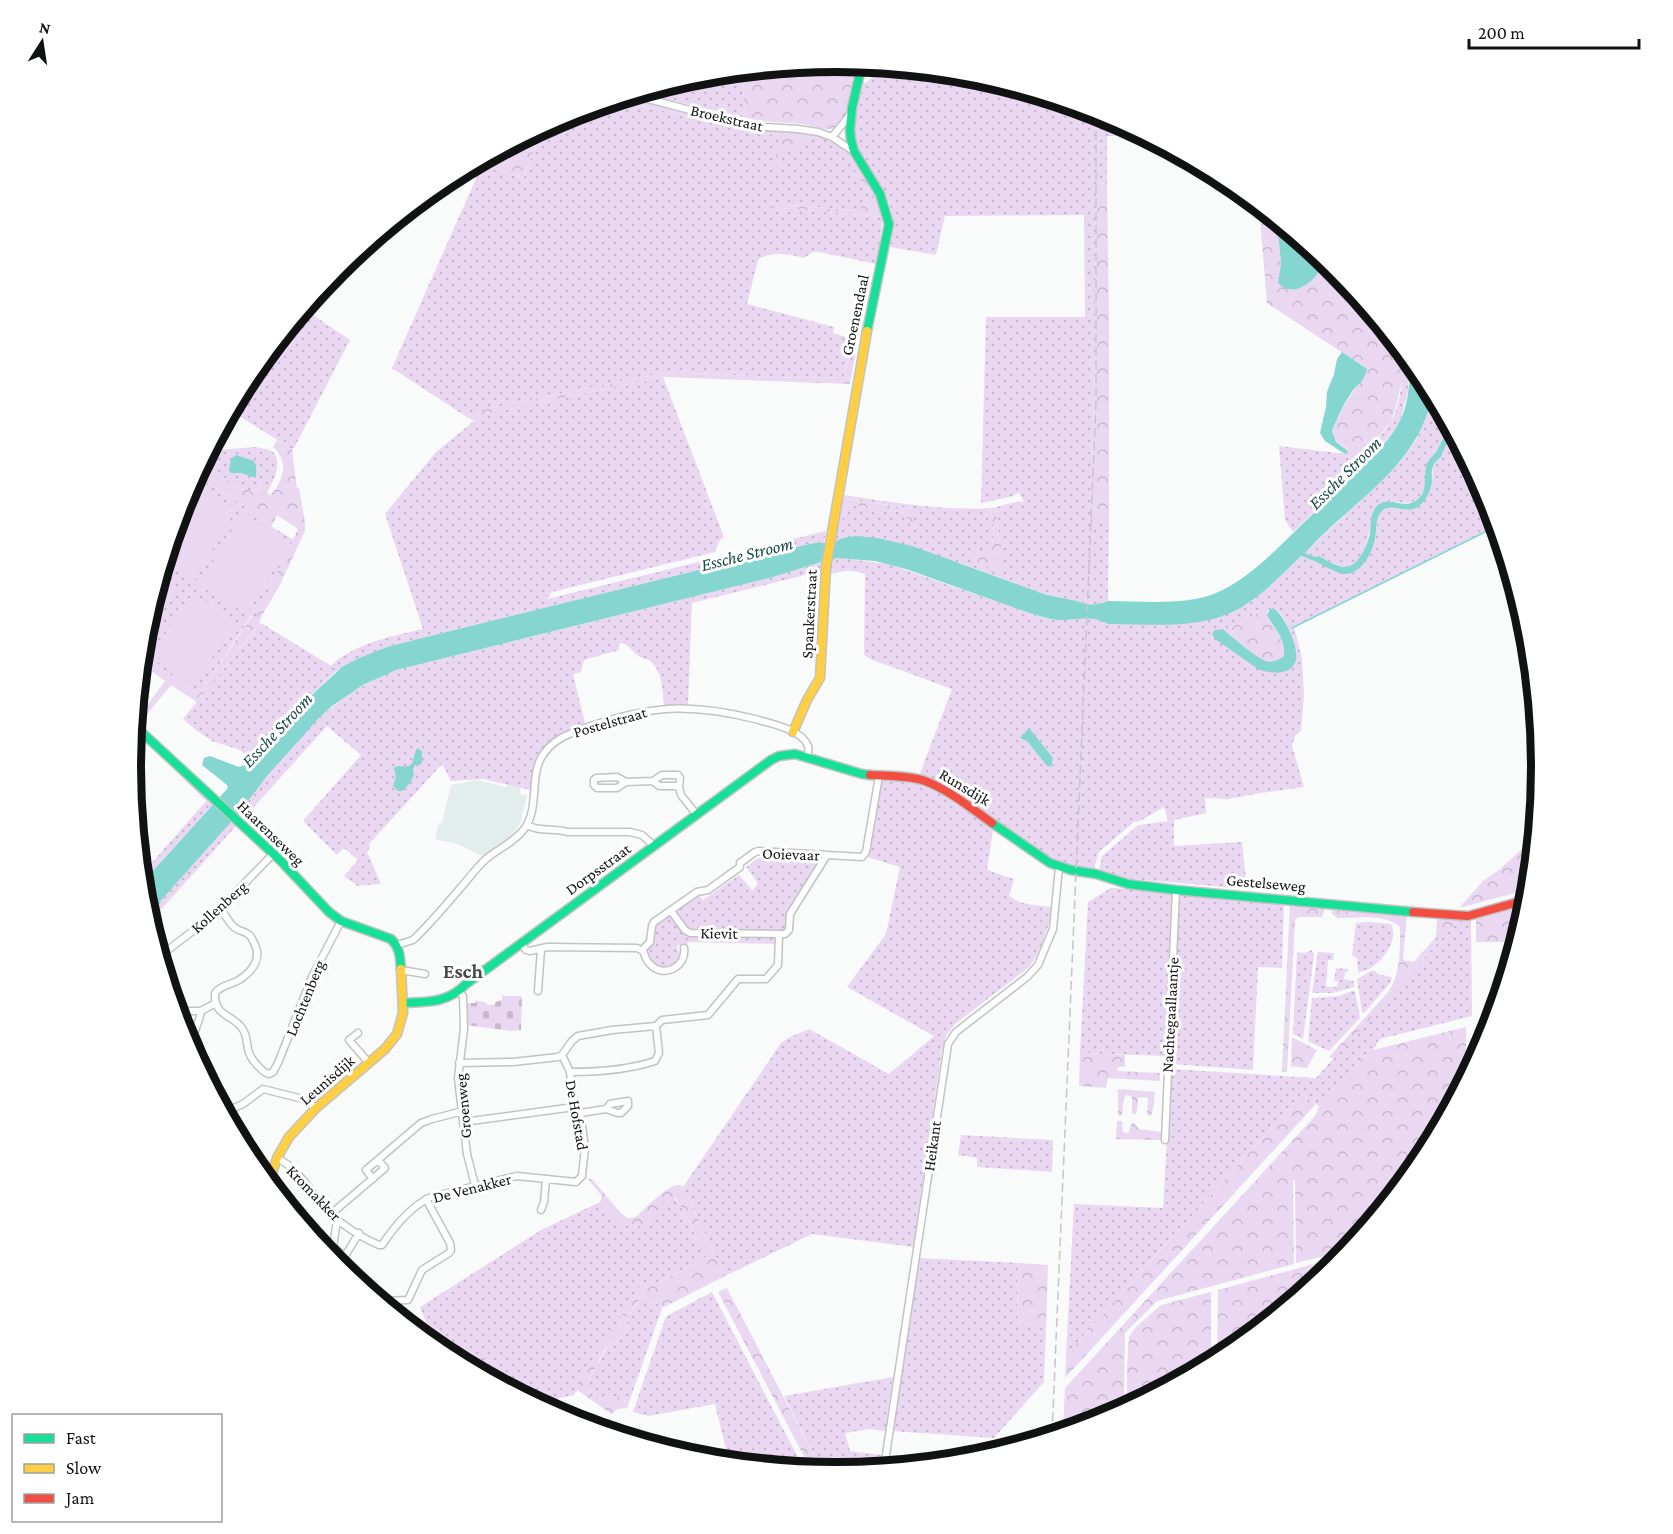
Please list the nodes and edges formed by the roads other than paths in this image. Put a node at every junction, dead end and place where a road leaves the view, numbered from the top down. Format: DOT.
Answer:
graph roads {
  1 [pos="860,73"];
  2 [pos="647,99"];
  3 [pos="850,115"];
  4 [pos="832,137"];
  5 [pos="854,151"];
  6 [pos="839,492"];
  7 [pos="793,732"];
  8 [pos="143,733"];
  9 [pos="807,757"];
  10 [pos="879,776"];
  11 [pos="653,781"];
  12 [pos="626,782"];
  13 [pos="679,787"];
  14 [pos="697,815"];
  15 [pos="527,825"];
  16 [pos="653,845"];
  17 [pos="273,854"];
  18 [pos="827,855"];
  19 [pos="1059,867"];
  20 [pos="1176,890"];
  21 [pos="1518,902"];
  22 [pos="221,909"];
  23 [pos="671,911"];
  24 [pos="341,921"];
  25 [pos="779,935"];
  26 [pos="521,944"];
  27 [pos="397,945"];
  28 [pos="645,947"];
  29 [pos="684,948"];
  30 [pos="541,949"];
  31 [pos="166,951"];
  32 [pos="401,970"];
  33 [pos="425,974"];
  34 [pos="538,991"];
  35 [pos="459,992"];
  36 [pos="216,1003"];
  37 [pos="403,1003"];
  38 [pos="201,1011"];
  39 [pos="187,1013"];
  40 [pos="656,1026"];
  41 [pos="194,1033"];
  42 [pos="358,1033"];
  43 [pos="562,1056"];
  44 [pos="369,1063"];
  45 [pos="459,1063"];
  46 [pos="570,1072"];
  47 [pos="269,1074"];
  48 [pos="266,1089"];
  49 [pos="574,1107"];
  50 [pos="231,1108"];
  51 [pos="316,1108"];
  52 [pos="606,1109"];
  53 [pos="463,1112"];
  54 [pos="580,1113"];
  55 [pos="464,1122"];
  56 [pos="1165,1140"];
  57 [pos="277,1158"];
  58 [pos="378,1160"];
  59 [pos="272,1172"];
  60 [pos="582,1176"];
  61 [pos="373,1179"];
  62 [pos="546,1179"];
  63 [pos="475,1185"];
  64 [pos="426,1199"];
  65 [pos="541,1210"];
  66 [pos="331,1214"];
  67 [pos="337,1220"];
  68 [pos="358,1233"];
  69 [pos="333,1245"];
  70 [pos="382,1245"];
  71 [pos="339,1251"];
  72 [pos="345,1256"];
  73 [pos="390,1300"];
  74 [pos="885,1461"];
  1 -- 3 [label="street"];
  2 -- 4 [label="street, Broekstraat"];
  3 -- 4 [label="street"];
  3 -- 5 [label="street"];
  4 -- 5 [label="street, Broekstraat"];
  5 -- 6 [label="street, Groenendaal"];
  6 -- 7 [label="street, Spankerstraat"];
  7 -- 9 [label="street"];
  7 -- 15 [label="street, Postelstraat"];
  8 -- 17 [label="street, Haarenseweg"];
  9 -- 10 [label="street, Runsdijk"];
  9 -- 14 [label="street, Dorpsstraat"];
  10 -- 18 [label="street, Ooievaar"];
  10 -- 19 [label="street, Runsdijk"];
  11 -- 12 [label="street"];
  11 -- 13 [label="street"];
  11 -- 13 [label="street"];
  13 -- 14 [label="street"];
  14 -- 16 [label="street, Dorpsstraat"];
  15 -- 16 [label="street"];
  15 -- 27 [label="street, Postelstraat"];
  16 -- 26 [label="street, Dorpsstraat"];
  17 -- 22 [label="street, Kollenberg"];
  17 -- 24 [label="street, Haarenseweg"];
  18 -- 23 [label="street, Ooievaar"];
  18 -- 25 [label="street"];
  19 -- 20 [label="street, Gestelseweg"];
  19 -- 74 [label="street, Heikant"];
  20 -- 21 [label="street, Gestelseweg"];
  20 -- 56 [label="street, Nachtegaallaantje"];
  22 -- 31 [label="street, Kollenberg"];
  22 -- 36 [label="street"];
  23 -- 25 [label="street, Kievit"];
  23 -- 28 [label="street, Ooievaar"];
  24 -- 27 [label="street, Haarenseweg"];
  24 -- 47 [label="street, Lochtenberg"];
  25 -- 40 [label="street"];
  26 -- 30 [label="street"];
  26 -- 35 [label="street, Dorpsstraat"];
  27 -- 32 [label="street"];
  29 -- 30 [label="street"];
  30 -- 34 [label="street"];
  32 -- 33 [label="street"];
  32 -- 37 [label="street, Leunisdijk"];
  35 -- 37 [label="street, Dorpsstraat"];
  35 -- 45 [label="street, Groenweg"];
  36 -- 38 [label="street"];
  36 -- 47 [label="street"];
  37 -- 44 [label="street, Leunisdijk"];
  38 -- 39 [label="street"];
  38 -- 41 [label="street"];
  40 -- 43 [label="street"];
  40 -- 46 [label="street"];
  42 -- 44 [label="street"];
  43 -- 45 [label="street"];
  43 -- 46 [label="street, De Hofstad"];
  44 -- 51 [label="street, Leunisdijk"];
  45 -- 53 [label="street, Groenweg"];
  46 -- 49 [label="street, De Hofstad"];
  47 -- 48 [label="street"];
  48 -- 50 [label="street"];
  48 -- 51 [label="street"];
  49 -- 54 [label="street, De Hofstad"];
  49 -- 55 [label="street"];
  51 -- 57 [label="street, Leunisdijk"];
  52 -- 54 [label="street"];
  53 -- 55 [label="street, Groenweg"];
  53 -- 58 [label="street"];
  54 -- 60 [label="street, De Hofstad"];
  55 -- 63 [label="street, Groenweg"];
  57 -- 59 [label="street, Leunisdijk"];
  57 -- 66 [label="street, Kromakker"];
  58 -- 61 [label="street"];
  58 -- 61 [label="street"];
  60 -- 62 [label="street, De Venakker"];
  61 -- 66 [label="street"];
  62 -- 63 [label="street, De Venakker"];
  62 -- 65 [label="street"];
  63 -- 64 [label="street, De Venakker"];
  64 -- 70 [label="street, De Venakker"];
  64 -- 73 [label="street"];
  66 -- 67 [label="street, Kromakker"];
  67 -- 68 [label="street, Kromakker"];
  67 -- 69 [label="street"];
  68 -- 70 [label="street, Kromakker"];
  68 -- 72 [label="street"];
  71 -- 72 [label="street"];
}
